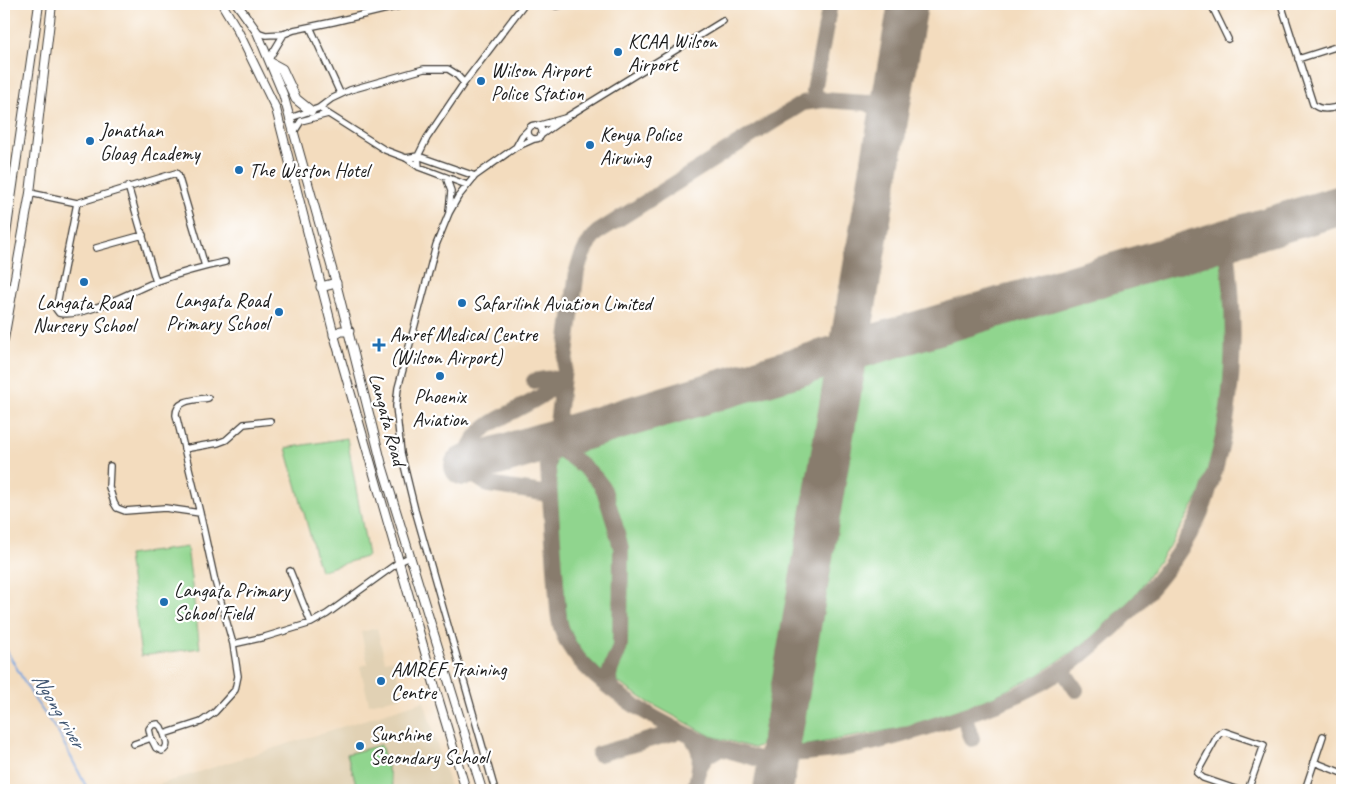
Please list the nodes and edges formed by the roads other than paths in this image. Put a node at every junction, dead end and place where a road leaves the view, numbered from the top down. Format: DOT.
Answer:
graph roads {
  1 [pos="39,4"];
  2 [pos="52,4"];
  3 [pos="216,4"];
  4 [pos="222,4"];
  5 [pos="233,4"];
  6 [pos="238,4"];
  7 [pos="408,4"];
  8 [pos="524,4"];
  9 [pos="552,4"];
  10 [pos="567,4"];
  11 [pos="1211,4"];
  12 [pos="1281,4"];
  13 [pos="723,21"];
  14 [pos="310,27"];
  15 [pos="255,30"];
  16 [pos="284,34"];
  17 [pos="1228,39"];
  18 [pos="242,41"];
  19 [pos="1342,45"];
  20 [pos="1298,59"];
  21 [pos="270,61"];
  22 [pos="30,66"];
  23 [pos="45,68"];
  24 [pos="464,83"];
  25 [pos="340,93"];
  26 [pos="1342,106"];
  27 [pos="315,110"];
  28 [pos="328,114"];
  29 [pos="290,118"];
  30 [pos="566,118"];
  31 [pos="537,126"];
  32 [pos="528,130"];
  33 [pos="294,132"];
  34 [pos="541,135"];
  35 [pos="534,139"];
  36 [pos="516,147"];
  37 [pos="418,156"];
  38 [pos="406,158"];
  39 [pos="419,166"];
  40 [pos="475,176"];
  41 [pos="446,177"];
  42 [pos="467,185"];
  43 [pos="128,186"];
  44 [pos="8,189"];
  45 [pos="30,193"];
  46 [pos="77,203"];
  47 [pos="449,213"];
  48 [pos="144,234"];
  49 [pos="4,248"];
  50 [pos="96,248"];
  51 [pos="225,262"];
  52 [pos="205,266"];
  53 [pos="156,282"];
  54 [pos="336,283"];
  55 [pos="321,287"];
  56 [pos="6,308"];
  57 [pos="349,330"];
  58 [pos="334,335"];
  59 [pos="4,339"];
  60 [pos="208,398"];
  61 [pos="270,420"];
  62 [pos="184,449"];
  63 [pos="110,466"];
  64 [pos="200,513"];
  65 [pos="410,556"];
  66 [pos="399,562"];
  67 [pos="290,572"];
  68 [pos="311,623"];
  69 [pos="233,644"];
  70 [pos="164,734"];
  71 [pos="1323,736"];
  72 [pos="152,738"];
  73 [pos="134,744"];
  74 [pos="1314,762"];
  75 [pos="1342,773"];
  76 [pos="466,790"];
  77 [pos="482,790"];
  78 [pos="495,790"];
  79 [pos="1238,790"];
  80 [pos="1248,790"];
  81 [pos="1305,790"];
  1 -- 22 [label="main road"];
  2 -- 23 [label="main road"];
  3 -- 18 [label="main road, Langata Road"];
  4 -- 18 [label="main road, Langata Road"];
  5 -- 15 [label="main road, Langata Road"];
  6 -- 15 [label="main road, Langata Road"];
  7 -- 14 [label="street"];
  8 -- 24 [label="street"];
  9 -- 10 [label="street"];
  11 -- 17 [label="street"];
  12 -- 20 [label="street"];
  13 -- 30 [label="street"];
  14 -- 16 [label="street"];
  14 -- 25 [label="street"];
  15 -- 16 [label="street"];
  15 -- 21 [label="main road, Langata Road"];
  16 -- 21 [label="street"];
  18 -- 55 [label="main road, Langata Road"];
  19 -- 20 [label="street"];
  20 -- 26 [label="street"];
  21 -- 27 [label="main road"];
  21 -- 29 [label="main road, Langata Road"];
  22 -- 23 [label="main road"];
  22 -- 44 [label="main road"];
  23 -- 45 [label="main road"];
  24 -- 25 [label="street"];
  24 -- 37 [label="street"];
  25 -- 27 [label="street"];
  27 -- 28 [label="street"];
  27 -- 29 [label="street"];
  28 -- 33 [label="street"];
  28 -- 38 [label="street"];
  29 -- 33 [label="main road, Langata Road"];
  30 -- 31 [label="street"];
  30 -- 34 [label="street"];
  31 -- 32 [label="street"];
  31 -- 34 [label="street"];
  32 -- 35 [label="street"];
  32 -- 36 [label="street"];
  33 -- 54 [label="main road, Langata Road"];
  34 -- 35 [label="street"];
  35 -- 36 [label="street"];
  36 -- 40 [label="street"];
  37 -- 38 [label="street"];
  37 -- 39 [label="street"];
  37 -- 40 [label="street"];
  38 -- 39 [label="street"];
  39 -- 41 [label="street"];
  40 -- 42 [label="street"];
  41 -- 42 [label="street"];
  41 -- 47 [label="street"];
  42 -- 47 [label="street"];
  43 -- 46 [label="street"];
  43 -- 48 [label="street"];
  43 -- 52 [label="street"];
  44 -- 49 [label="main road"];
  45 -- 46 [label="street"];
  45 -- 56 [label="main road"];
  46 -- 53 [label="street"];
  47 -- 78 [label="street"];
  48 -- 50 [label="street"];
  48 -- 53 [label="street"];
  51 -- 52 [label="street"];
  52 -- 53 [label="street"];
  54 -- 55 [label="main road"];
  54 -- 57 [label="main road, Langata Road"];
  55 -- 58 [label="main road, Langata Road"];
  56 -- 59 [label="main road"];
  57 -- 58 [label="main road"];
  57 -- 65 [label="main road, Langata Road"];
  58 -- 66 [label="main road, Langata Road"];
  60 -- 62 [label="street"];
  61 -- 62 [label="street"];
  62 -- 64 [label="street"];
  63 -- 64 [label="street"];
  64 -- 69 [label="street"];
  65 -- 66 [label="street"];
  65 -- 77 [label="main road, Langata Road"];
  66 -- 68 [label="street"];
  66 -- 76 [label="main road, Langata Road"];
  67 -- 68 [label="street"];
  68 -- 69 [label="street"];
  69 -- 70 [label="street"];
  70 -- 72 [label="street"];
  70 -- 72 [label="street"];
  71 -- 74 [label="street"];
  72 -- 73 [label="street"];
  74 -- 75 [label="street"];
  74 -- 81 [label="street"];
  79 -- 80 [label="street"];
}
